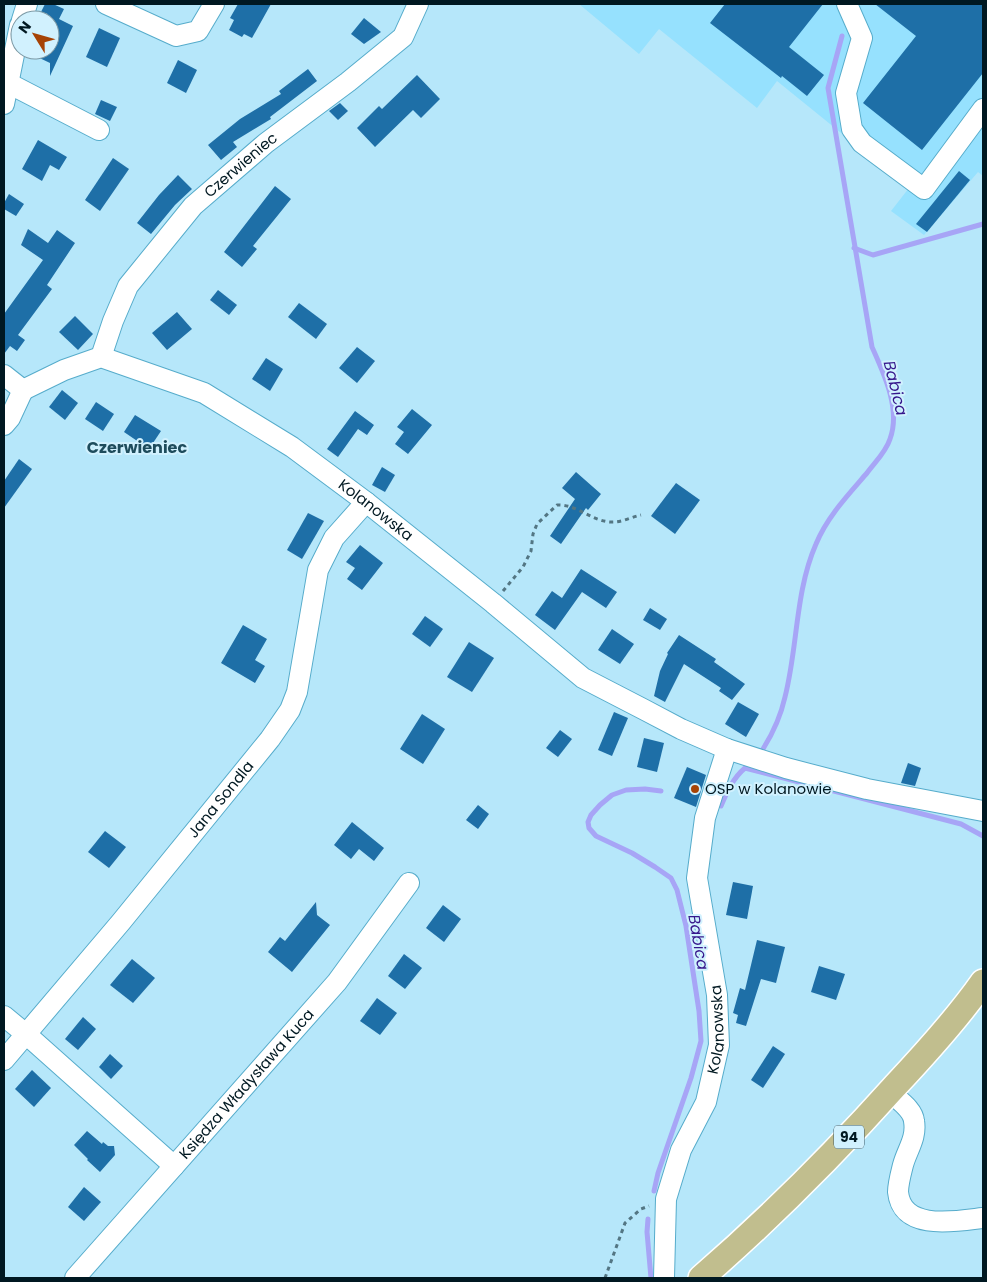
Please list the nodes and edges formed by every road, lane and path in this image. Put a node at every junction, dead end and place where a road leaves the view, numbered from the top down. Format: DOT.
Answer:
graph roads {
  1 [pos="106,4"];
  2 [pos="214,4"];
  3 [pos="418,4"];
  4 [pos="847,4"];
  5 [pos="13,60"];
  6 [pos="8,83"];
  7 [pos="4,104"];
  8 [pos="983,109"];
  9 [pos="99,130"];
  10 [pos="101,357"];
  11 [pos="4,375"];
  12 [pos="23,390"];
  13 [pos="4,425"];
  14 [pos="366,502"];
  15 [pos="640,515"];
  16 [pos="493,603"];
  17 [pos="727,749"];
  18 [pos="983,811"];
  19 [pos="409,882"];
  20 [pos="983,982"];
  21 [pos="4,1016"];
  22 [pos="27,1035"];
  23 [pos="4,1060"];
  24 [pos="890,1092"];
  25 [pos="174,1166"];
  26 [pos="666,1199"];
  27 [pos="983,1218"];
  28 [pos="75,1278"];
  29 [pos="605,1278"];
  30 [pos="664,1278"];
  31 [pos="700,1278"];
  1 -- 2 [label="street"];
  3 -- 10 [label="street, Czerwieniec"];
  4 -- 8 [label="street"];
  5 -- 6 [label="street"];
  6 -- 7 [label="street"];
  6 -- 9 [label="street"];
  10 -- 12 [label="street"];
  10 -- 14 [label="street, Kolanowska"];
  11 -- 12 [label="street"];
  12 -- 13 [label="street"];
  14 -- 16 [label="street, Kolanowska"];
  14 -- 22 [label="street, Jana Sondla"];
  15 -- 16 [label="path"];
  16 -- 17 [label="street, Kolanowska"];
  17 -- 18 [label="street, Kolanowska"];
  17 -- 26 [label="street, Kolanowska"];
  19 -- 25 [label="street, Księdza Władysława Kuca"];
  20 -- 24 [label="main road, 94"];
  21 -- 22 [label="street"];
  22 -- 23 [label="street, Jana Sondla"];
  22 -- 25 [label="street"];
  24 -- 27 [label="street"];
  24 -- 31 [label="main road, 94"];
  25 -- 28 [label="street, Księdza Władysława Kuca"];
  26 -- 29 [label="path"];
  26 -- 30 [label="street, Kolanowska"];
}
